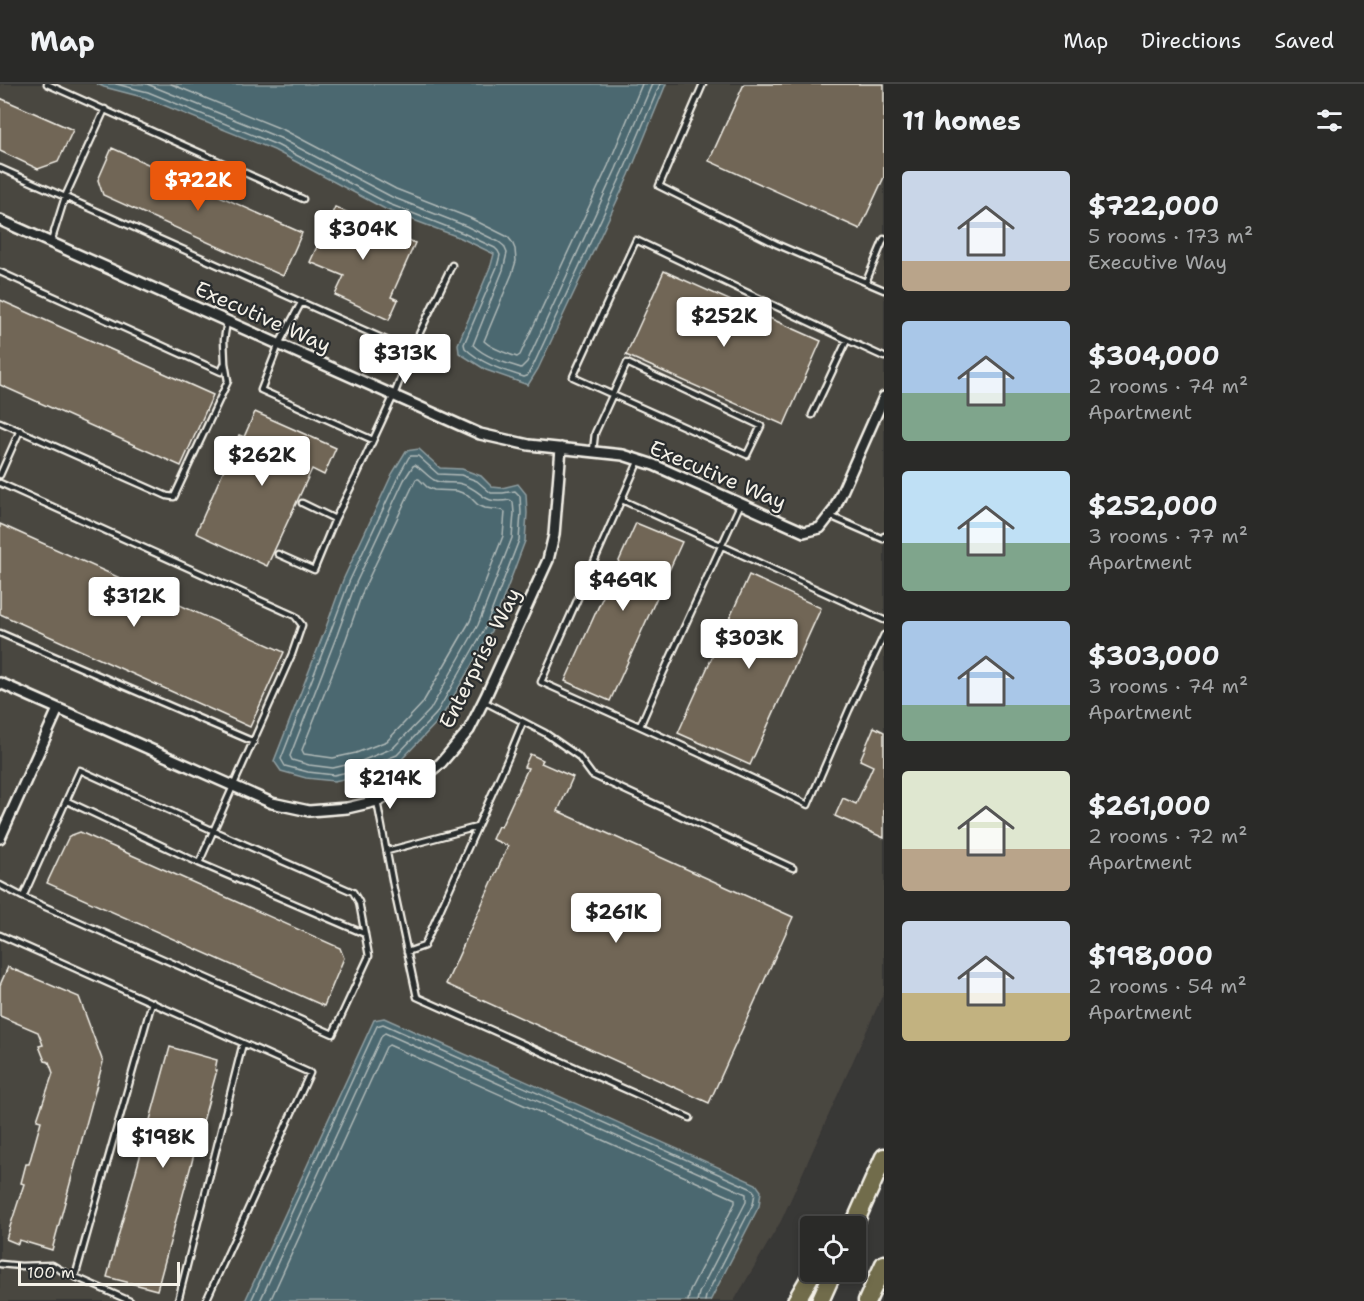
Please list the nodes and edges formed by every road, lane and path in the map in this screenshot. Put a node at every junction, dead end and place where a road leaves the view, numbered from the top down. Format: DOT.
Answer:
graph roads {
  1 [pos="47,84"];
  2 [pos="704,84"];
  3 [pos="105,109"];
  4 [pos="0,168"];
  5 [pos="65,197"];
  6 [pos="303,199"];
  7 [pos="0,220"];
  8 [pos="884,239"];
  9 [pos="51,242"];
  10 [pos="452,265"];
  11 [pos="0,272"];
  12 [pos="866,282"];
  13 [pos="884,290"];
  14 [pos="301,303"];
  15 [pos="228,321"];
  16 [pos="847,340"];
  17 [pos="279,344"];
  18 [pos="411,351"];
  19 [pos="884,357"];
  20 [pos="225,363"];
  21 [pos="613,394"];
  22 [pos="394,395"];
  23 [pos="884,397"];
  24 [pos="812,415"];
  25 [pos="0,422"];
  26 [pos="20,430"];
  27 [pos="373,440"];
  28 [pos="561,448"];
  29 [pos="593,451"];
  30 [pos="639,460"];
  31 [pos="0,475"];
  32 [pos="0,483"];
  33 [pos="622,500"];
  34 [pos="302,503"];
  35 [pos="741,503"];
  36 [pos="830,516"];
  37 [pos="335,519"];
  38 [pos="884,536"];
  39 [pos="722,545"];
  40 [pos="278,554"];
  41 [pos="884,620"];
  42 [pos="0,633"];
  43 [pos="884,635"];
  44 [pos="0,683"];
  45 [pos="483,701"];
  46 [pos="58,708"];
  47 [pos="523,722"];
  48 [pos="640,726"];
  49 [pos="254,742"];
  50 [pos="234,787"];
  51 [pos="67,801"];
  52 [pos="377,801"];
  53 [pos="477,827"];
  54 [pos="214,831"];
  55 [pos="0,838"];
  56 [pos="387,851"];
  57 [pos="199,863"];
  58 [pos="793,868"];
  59 [pos="0,885"];
  60 [pos="23,897"];
  61 [pos="365,934"];
  62 [pos="0,935"];
  63 [pos="407,952"];
  64 [pos="152,1002"];
  65 [pos="243,1043"];
  66 [pos="690,1118"];
  67 [pos="884,1157"];
  68 [pos="857,1216"];
  69 [pos="0,1264"];
  70 [pos="884,1264"];
  71 [pos="75,1277"];
  72 [pos="807,1282"];
  73 [pos="829,1282"];
  74 [pos="130,1301"];
  75 [pos="178,1301"];
  76 [pos="206,1301"];
  77 [pos="796,1301"];
  78 [pos="820,1301"];
  79 [pos="867,1301"];
  1 -- 3 [label="lane"];
  2 -- 12 [label="lane"];
  3 -- 5 [label="lane"];
  3 -- 6 [label="lane"];
  4 -- 5 [label="lane"];
  5 -- 9 [label="lane"];
  5 -- 14 [label="lane"];
  7 -- 9 [label="street, Executive Way"];
  8 -- 12 [label="lane"];
  9 -- 15 [label="street, Executive Way"];
  10 -- 18 [label="lane"];
  11 -- 20 [label="lane"];
  12 -- 13 [label="lane"];
  14 -- 17 [label="lane"];
  14 -- 18 [label="lane"];
  15 -- 17 [label="street, Executive Way"];
  15 -- 20 [label="lane"];
  16 -- 19 [label="lane"];
  16 -- 21 [label="lane"];
  16 -- 24 [label="lane"];
  17 -- 22 [label="street, Executive Way"];
  17 -- 27 [label="lane"];
  18 -- 22 [label="lane"];
  20 -- 26 [label="lane"];
  21 -- 21 [label="lane"];
  21 -- 29 [label="lane"];
  22 -- 27 [label="lane"];
  22 -- 28 [label="street, Executive Way"];
  23 -- 36 [label="street"];
  25 -- 26 [label="lane"];
  26 -- 31 [label="lane"];
  27 -- 37 [label="lane"];
  28 -- 29 [label="street, Executive Way"];
  28 -- 45 [label="street, Enterprise Way"];
  29 -- 30 [label="street, Executive Way"];
  30 -- 33 [label="lane"];
  30 -- 35 [label="street, Executive Way"];
  32 -- 49 [label="lane"];
  33 -- 39 [label="lane"];
  33 -- 48 [label="lane"];
  34 -- 37 [label="lane"];
  35 -- 36 [label="street, Executive Way"];
  35 -- 39 [label="lane"];
  36 -- 38 [label="lane"];
  37 -- 40 [label="lane"];
  39 -- 41 [label="lane"];
  39 -- 48 [label="lane"];
  42 -- 49 [label="lane"];
  43 -- 48 [label="lane"];
  44 -- 46 [label="street, Enterprise Way"];
  45 -- 47 [label="lane"];
  45 -- 52 [label="street, Enterprise Way"];
  46 -- 50 [label="street, Enterprise Way"];
  46 -- 55 [label="street"];
  47 -- 53 [label="lane"];
  47 -- 58 [label="lane"];
  49 -- 50 [label="lane"];
  50 -- 52 [label="street, Enterprise Way"];
  50 -- 54 [label="lane"];
  51 -- 54 [label="lane"];
  51 -- 57 [label="lane"];
  51 -- 60 [label="lane"];
  52 -- 56 [label="lane"];
  53 -- 56 [label="lane"];
  53 -- 63 [label="lane"];
  54 -- 57 [label="lane"];
  54 -- 61 [label="lane"];
  56 -- 63 [label="lane"];
  57 -- 61 [label="lane"];
  59 -- 60 [label="lane"];
  60 -- 61 [label="lane"];
  62 -- 64 [label="lane"];
  63 -- 66 [label="lane"];
  64 -- 65 [label="lane"];
  64 -- 71 [label="lane"];
  65 -- 75 [label="lane"];
  65 -- 76 [label="lane"];
  67 -- 68 [label="highway"];
  69 -- 71 [label="lane"];
  70 -- 79 [label="highway"];
  71 -- 74 [label="lane"];
  72 -- 77 [label="highway"];
  73 -- 78 [label="highway"];
}
